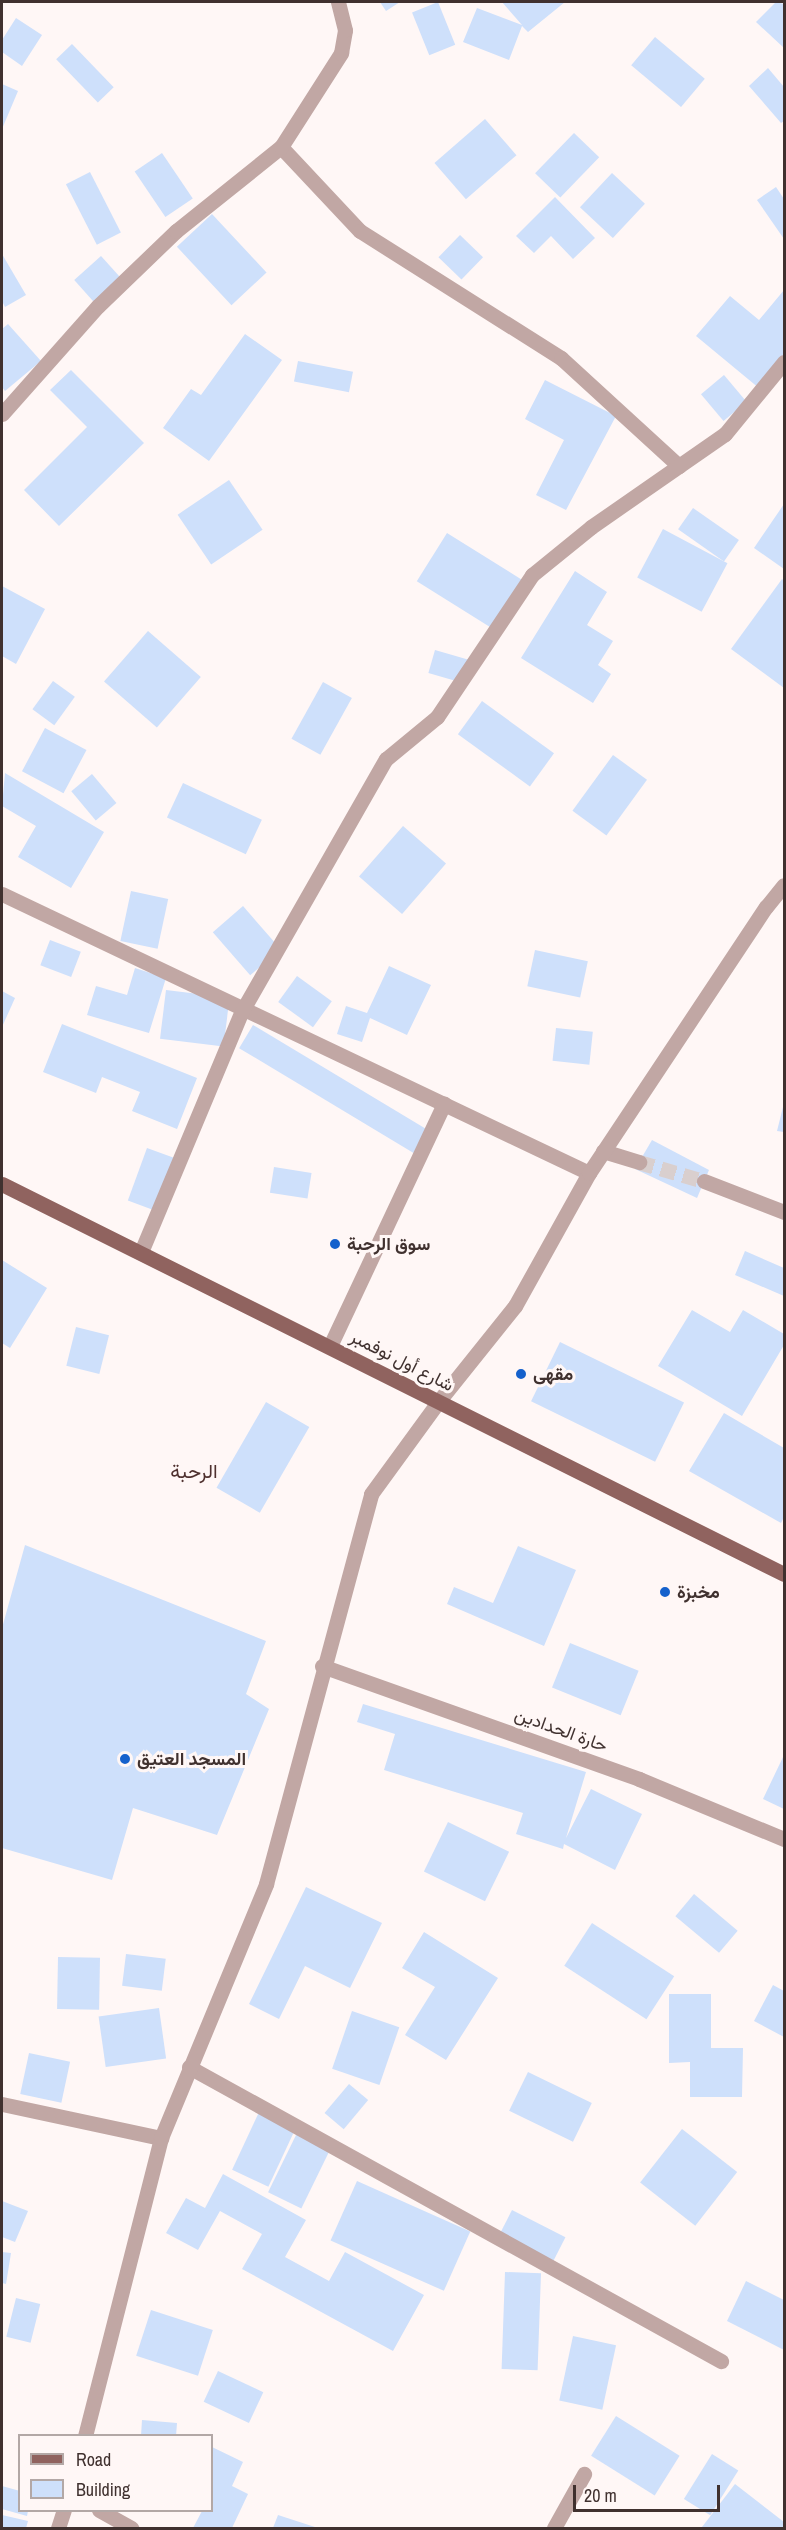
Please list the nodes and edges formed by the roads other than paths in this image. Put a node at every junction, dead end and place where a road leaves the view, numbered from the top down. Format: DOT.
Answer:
graph roads {
  1 [pos="338,2"];
  2 [pos="281,147"];
  3 [pos="784,362"];
  4 [pos="2,414"];
  5 [pos="679,466"];
  6 [pos="784,885"];
  7 [pos="2,894"];
  8 [pos="242,1011"];
  9 [pos="444,1104"];
  10 [pos="603,1151"];
  11 [pos="639,1162"];
  12 [pos="588,1173"];
  13 [pos="704,1181"];
  14 [pos="2,1184"];
  15 [pos="784,1212"];
  16 [pos="141,1252"];
  17 [pos="330,1346"];
  18 [pos="438,1402"];
  19 [pos="784,1574"];
  20 [pos="322,1666"];
  21 [pos="784,1839"];
  22 [pos="189,2067"];
  23 [pos="2,2104"];
  24 [pos="161,2138"];
  25 [pos="721,2361"];
  26 [pos="86,2434"];
  27 [pos="584,2474"];
  28 [pos="64,2512"];
  29 [pos="101,2512"];
  30 [pos="58,2529"];
  31 [pos="131,2529"];
  32 [pos="554,2529"];
  1 -- 2 [label="street"];
  2 -- 4 [label="street"];
  2 -- 5 [label="street"];
  3 -- 5 [label="street"];
  5 -- 8 [label="street"];
  6 -- 10 [label="street"];
  7 -- 8 [label="street"];
  8 -- 9 [label="street"];
  8 -- 16 [label="street"];
  9 -- 12 [label="street"];
  9 -- 17 [label="street"];
  10 -- 11 [label="street"];
  10 -- 12 [label="street"];
  12 -- 18 [label="street"];
  13 -- 15 [label="street"];
  14 -- 16 [label="main road, شارع أول نوفمبر"];
  16 -- 17 [label="main road, شارع أول نوفمبر"];
  17 -- 18 [label="main road, شارع أول نوفمبر"];
  18 -- 19 [label="main road, شارع أول نوفمبر"];
  18 -- 20 [label="street"];
  20 -- 21 [label="street, حارة الحدادين"];
  20 -- 22 [label="street"];
  22 -- 24 [label="street"];
  22 -- 25 [label="street"];
  23 -- 24 [label="street"];
  24 -- 26 [label="street"];
  27 -- 32 [label="street"];
  28 -- 30 [label="street"];
  29 -- 31 [label="street"];
}
